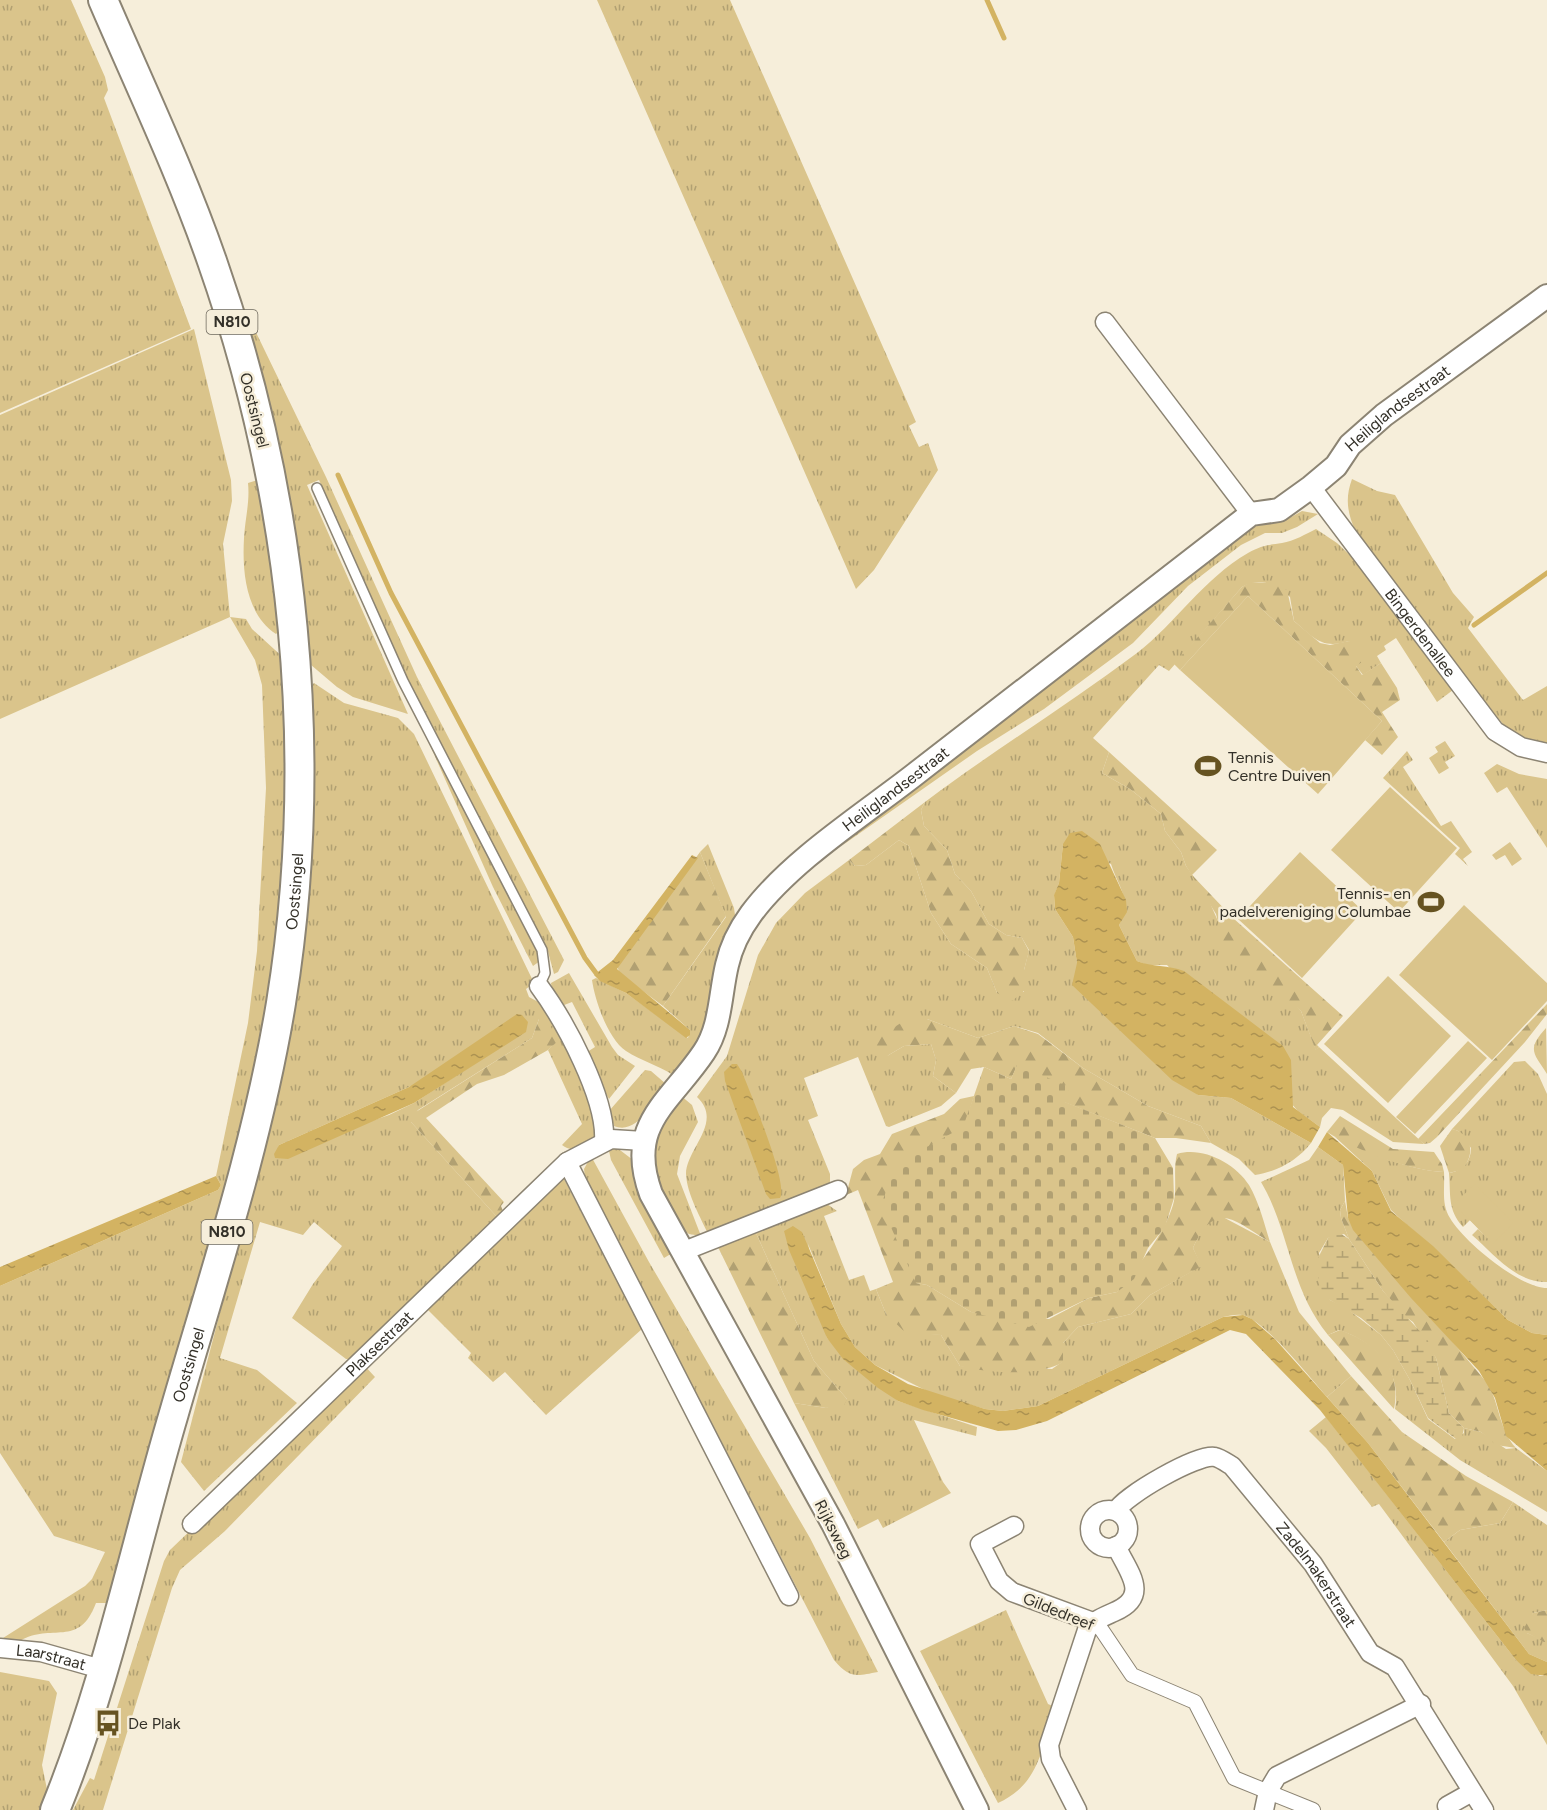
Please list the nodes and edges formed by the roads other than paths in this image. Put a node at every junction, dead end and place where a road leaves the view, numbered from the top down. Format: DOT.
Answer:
graph roads {
  1 [pos="103,0"];
  2 [pos="1547,296"];
  3 [pos="1105,322"];
  4 [pos="317,488"];
  5 [pos="1311,488"];
  6 [pos="1251,514"];
  7 [pos="1547,753"];
  8 [pos="539,986"];
  9 [pos="644,1141"];
  10 [pos="604,1142"];
  11 [pos="567,1162"];
  12 [pos="838,1190"];
  13 [pos="684,1251"];
  14 [pos="1116,1511"];
  15 [pos="192,1524"];
  16 [pos="1014,1526"];
  17 [pos="1116,1546"];
  18 [pos="789,1596"];
  19 [pos="1093,1622"];
  20 [pos="0,1648"];
  21 [pos="101,1670"];
  22 [pos="1421,1704"];
  23 [pos="1268,1791"];
  24 [pos="1472,1792"];
  25 [pos="60,1802"];
  26 [pos="1447,1806"];
  27 [pos="977,1810"];
  28 [pos="1077,1810"];
  29 [pos="1264,1810"];
  30 [pos="1313,1810"];
  31 [pos="1484,1810"];
  1 -- 21 [label="main road, Oostsingel / N810"];
  2 -- 5 [label="street, Heiliglandsestraat"];
  3 -- 6 [label="street"];
  4 -- 8 [label="lane"];
  5 -- 6 [label="street, Heiliglandsestraat"];
  5 -- 7 [label="street, Bingerdenallee"];
  6 -- 9 [label="street, Heiliglandsestraat"];
  8 -- 10 [label="street"];
  9 -- 10 [label="street, Plaksestraat"];
  9 -- 13 [label="street, Rijksweg"];
  10 -- 11 [label="street, Plaksestraat"];
  11 -- 15 [label="street, Plaksestraat"];
  11 -- 18 [label="street"];
  12 -- 13 [label="street"];
  13 -- 27 [label="street, Rijksweg"];
  14 -- 17 [label="street"];
  14 -- 17 [label="street, Zadelmakerstraat"];
  14 -- 22 [label="street, Zadelmakerstraat"];
  16 -- 19 [label="street, Gildedreef"];
  17 -- 19 [label="street"];
  19 -- 23 [label="street, Gildedreef"];
  19 -- 28 [label="street"];
  20 -- 21 [label="street, Laarstraat"];
  21 -- 25 [label="main road, Oostsingel / N810"];
  22 -- 23 [label="street"];
  22 -- 24 [label="street, Zadelmakerstraat"];
  23 -- 29 [label="street"];
  23 -- 30 [label="street, Gildedreef"];
  24 -- 26 [label="street"];
  24 -- 31 [label="street, Zadelmakerstraat"];
}
